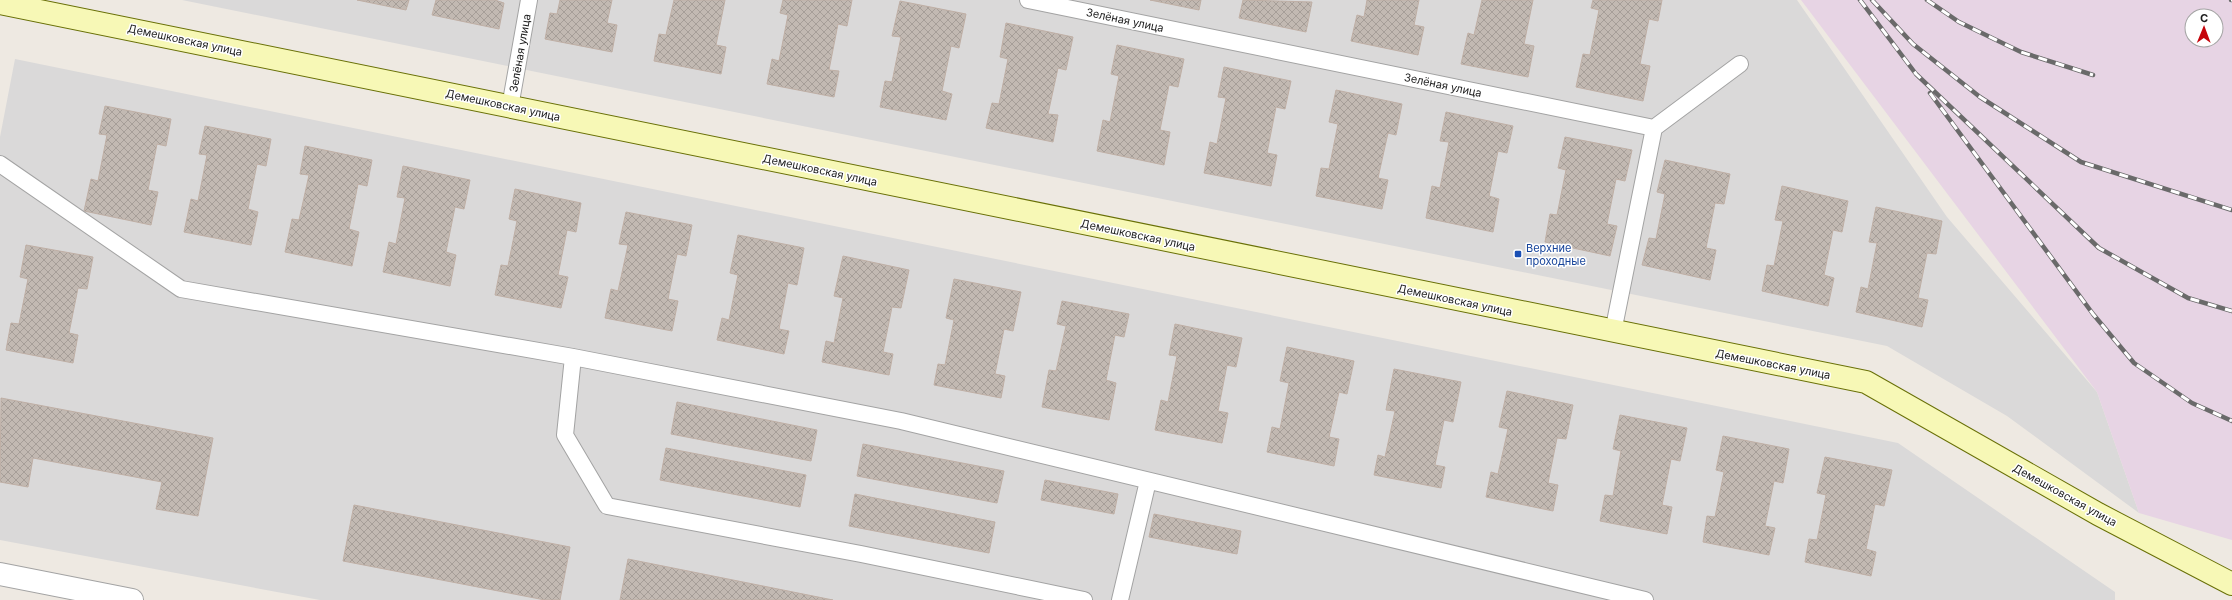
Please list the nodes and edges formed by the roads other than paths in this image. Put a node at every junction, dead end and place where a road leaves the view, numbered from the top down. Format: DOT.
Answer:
graph roads {
  1 [pos="529,0"];
  2 [pos="1028,0"];
  3 [pos="0,3"];
  4 [pos="1740,64"];
  5 [pos="510,107"];
  6 [pos="1654,128"];
  7 [pos="0,164"];
  8 [pos="1613,332"];
  9 [pos="573,357"];
  10 [pos="1148,481"];
  11 [pos="0,574"];
  12 [pos="2232,584"];
  13 [pos="132,600"];
  14 [pos="1084,600"];
  15 [pos="1120,600"];
  16 [pos="1645,600"];
  1 -- 5 [label="lane, Зелёная улица"];
  2 -- 6 [label="lane, Зелёная улица"];
  3 -- 5 [label="street, Демешковская улица"];
  4 -- 6 [label="lane"];
  5 -- 8 [label="street, Демешковская улица"];
  6 -- 8 [label="lane"];
  7 -- 9 [label="lane"];
  8 -- 12 [label="street, Демешковская улица"];
  9 -- 10 [label="lane"];
  9 -- 14 [label="lane"];
  10 -- 15 [label="lane"];
  10 -- 16 [label="lane"];
  11 -- 13 [label="street"];
}
